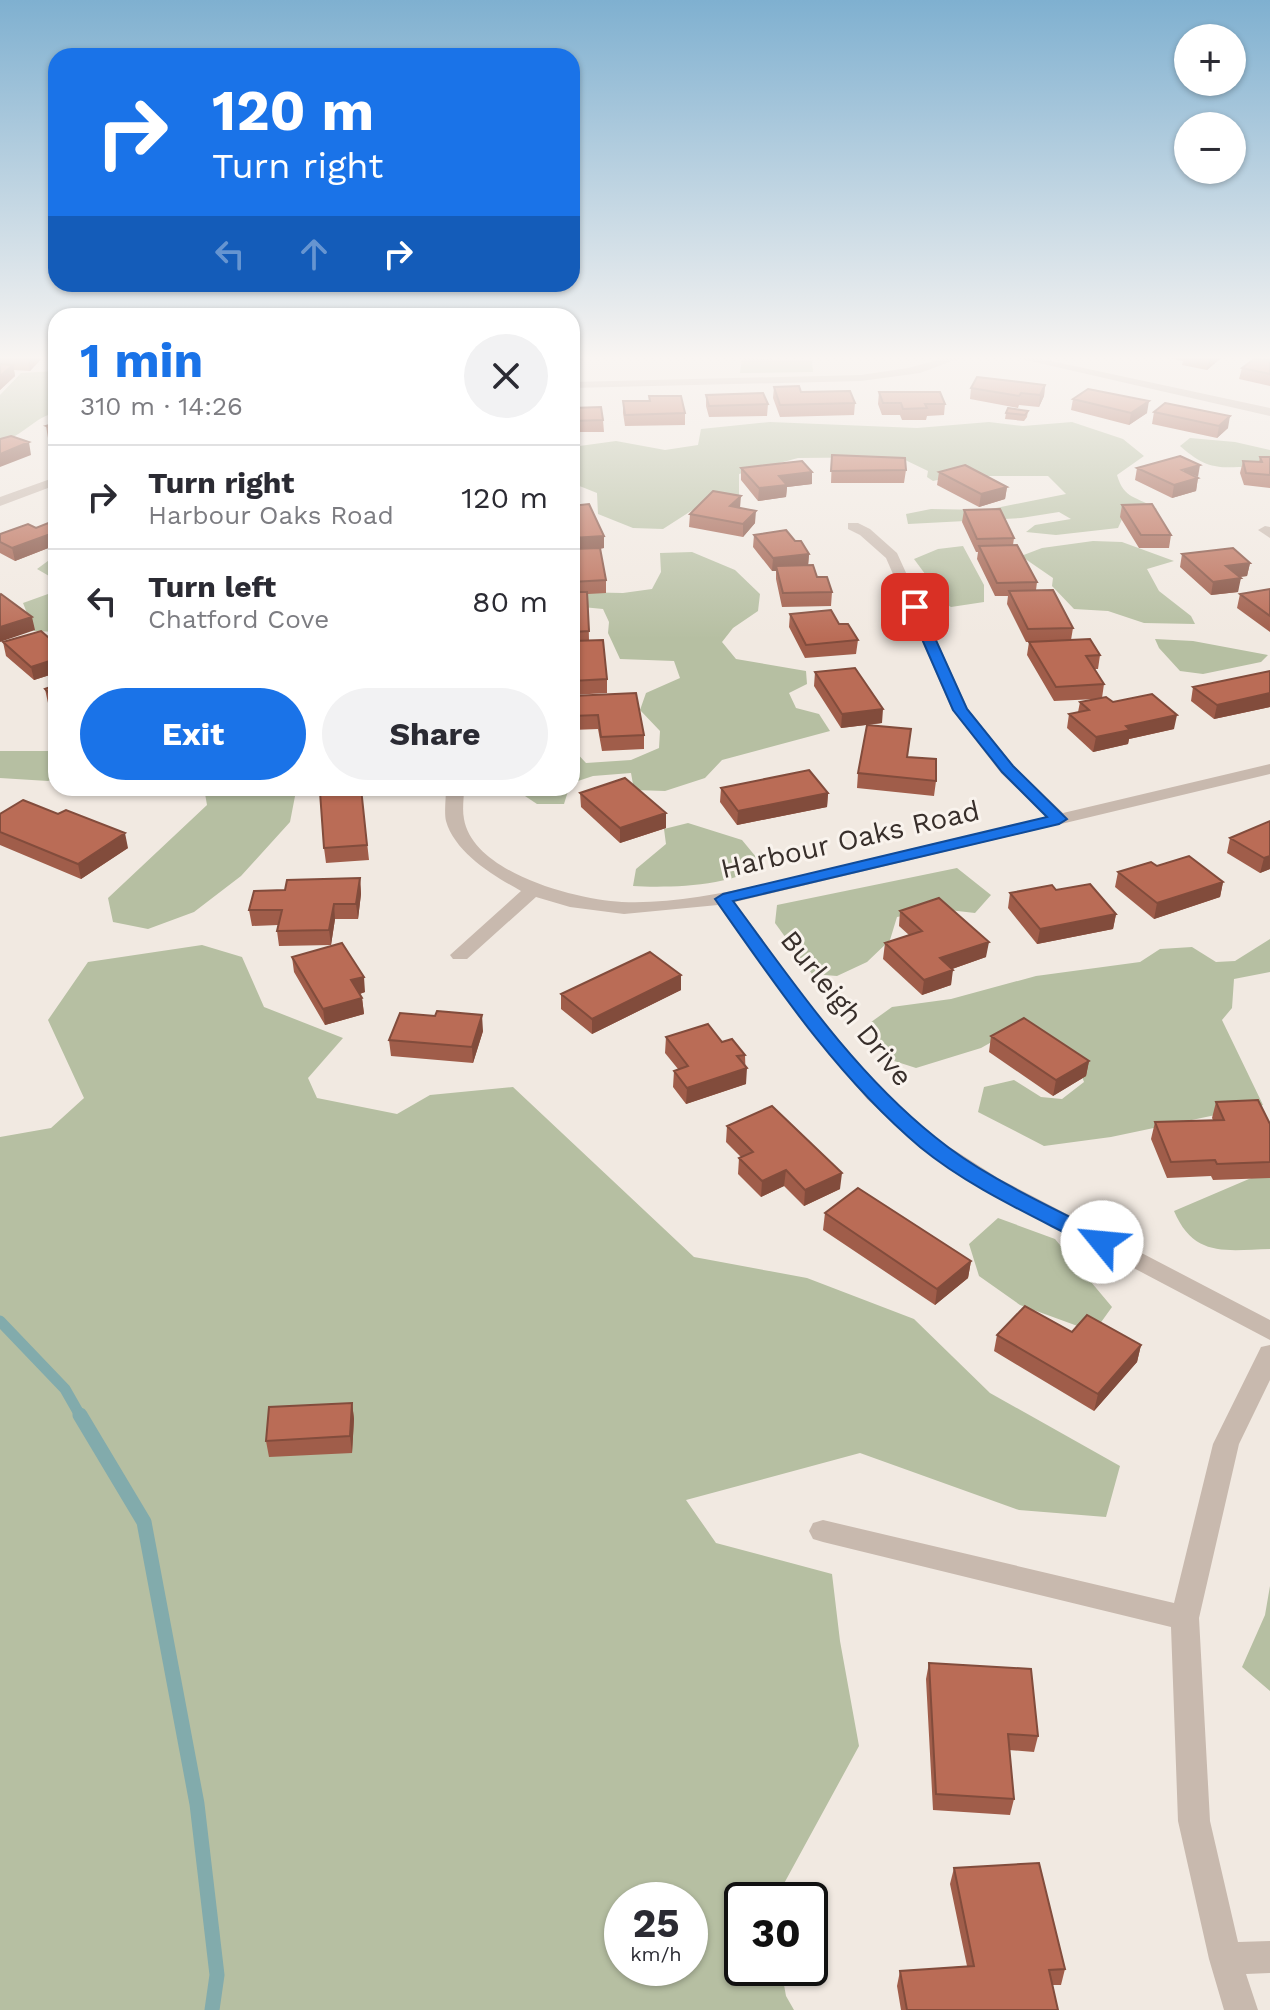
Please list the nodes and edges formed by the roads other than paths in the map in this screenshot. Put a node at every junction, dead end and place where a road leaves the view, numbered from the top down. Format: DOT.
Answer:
graph roads {
  1 [pos="48,484"];
  2 [pos="0,502"];
  3 [pos="853,526"];
  4 [pos="1270,769"];
  5 [pos="455,796"];
  6 [pos="1059,819"];
  7 [pos="533,890"];
  8 [pos="723,899"];
  9 [pos="460,955"];
  10 [pos="1270,1331"];
  11 [pos="1270,1354"];
  12 [pos="823,1531"];
  13 [pos="1185,1618"];
  14 [pos="1270,1957"];
  15 [pos="1225,1959"];
  16 [pos="1241,2010"];
  1 -- 2 [label="street"];
  3 -- 6 [label="street"];
  4 -- 6 [label="street, Harbour Oaks Road"];
  5 -- 7 [label="street, Harbour Oaks Road"];
  6 -- 8 [label="street, Harbour Oaks Road"];
  7 -- 8 [label="street, Harbour Oaks Road"];
  7 -- 9 [label="street"];
  8 -- 10 [label="street, Burleigh Drive"];
  11 -- 13 [label="street"];
  12 -- 13 [label="street"];
  13 -- 15 [label="street"];
  14 -- 15 [label="street"];
  15 -- 16 [label="street"];
}
